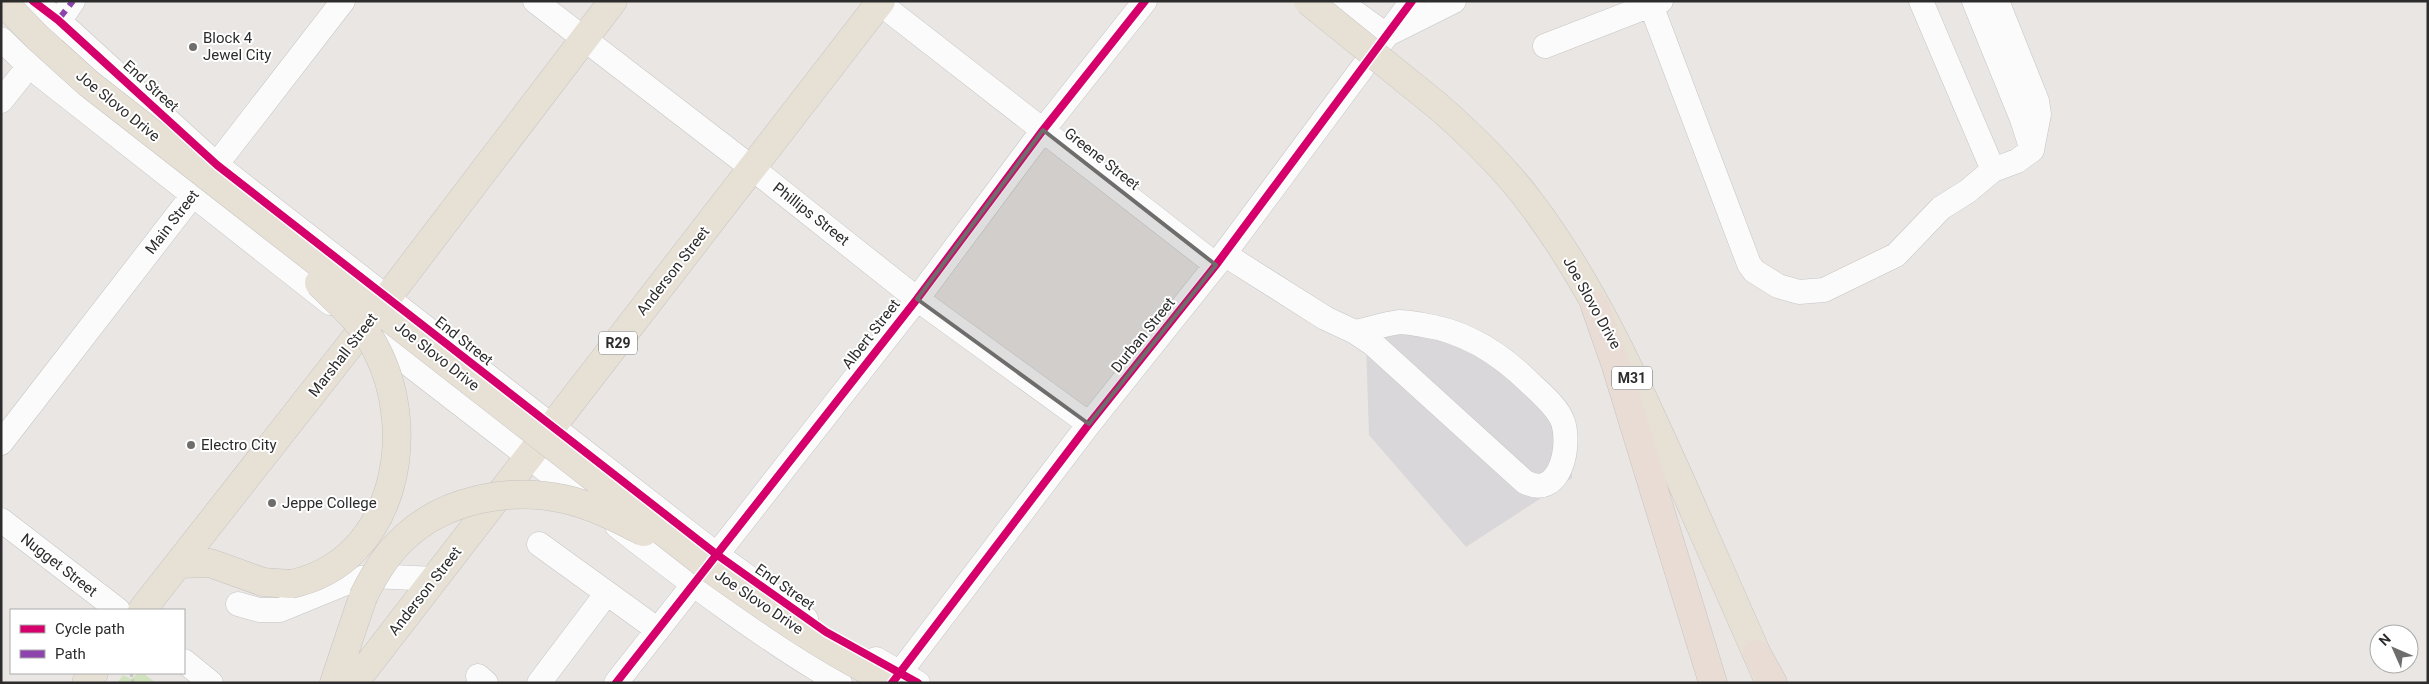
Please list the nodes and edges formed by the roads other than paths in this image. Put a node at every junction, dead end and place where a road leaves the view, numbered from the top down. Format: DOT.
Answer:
graph roads {
  1 [pos="2,1"];
  2 [pos="33,1"];
  3 [pos="73,1"];
  4 [pos="343,1"];
  5 [pos="535,1"];
  6 [pos="613,1"];
  7 [pos="1145,1"];
  8 [pos="1412,1"];
  9 [pos="1454,1"];
  10 [pos="1922,1"];
  11 [pos="1974,1"];
  12 [pos="1997,1"];
  13 [pos="879,2"];
  14 [pos="1656,3"];
  15 [pos="1321,4"];
  16 [pos="58,20"];
  17 [pos="1386,35"];
  18 [pos="1,39"];
  19 [pos="583,40"];
  20 [pos="1545,46"];
  21 [pos="29,66"];
  22 [pos="1,101"];
  23 [pos="1043,130"];
  24 [pos="2032,150"];
  25 [pos="217,165"];
  26 [pos="752,168"];
  27 [pos="1992,170"];
  28 [pos="193,195"];
  29 [pos="242,204"];
  30 [pos="1220,260"];
  31 [pos="387,298"];
  32 [pos="917,298"];
  33 [pos="1595,306"];
  34 [pos="363,329"];
  35 [pos="1355,332"];
  36 [pos="1089,424"];
  37 [pos="553,427"];
  38 [pos="1,443"];
  39 [pos="529,457"];
  40 [pos="1,520"];
  41 [pos="539,544"];
  42 [pos="179,564"];
  43 [pos="707,570"];
  44 [pos="435,579"];
  45 [pos="607,593"];
  46 [pos="238,604"];
  47 [pos="117,609"];
  48 [pos="143,609"];
  49 [pos="658,630"];
  50 [pos="1757,654"];
  51 [pos="185,663"];
  52 [pos="901,680"];
  53 [pos="211,683"];
  54 [pos="334,683"];
  55 [pos="354,683"];
  56 [pos="539,683"];
  57 [pos="616,683"];
  58 [pos="840,683"];
  59 [pos="1712,683"];
  60 [pos="1771,683"];
  1 -- 29 [label="main road, Joe Slovo Drive, bridge"];
  2 -- 16 [label="street, End Street"];
  3 -- 16 [label="street"];
  4 -- 25 [label="street, Main Street"];
  5 -- 19 [label="street, Phillips Street"];
  6 -- 19 [label="main road, Marshall Street"];
  7 -- 23 [label="street, Albert Street"];
  8 -- 17 [label="street, Durban Street"];
  9 -- 17 [label="street"];
  10 -- 27 [label="street"];
  11 -- 24 [label="street"];
  12 -- 24 [label="street"];
  13 -- 23 [label="street, Greene Street"];
  13 -- 26 [label="main road, Anderson Street / R29"];
  14 -- 20 [label="street"];
  14 -- 27 [label="street"];
  15 -- 17 [label="street"];
  15 -- 33 [label="main road, Joe Slovo Drive / M31, bridge"];
  16 -- 21 [label="street"];
  16 -- 25 [label="street, End Street"];
  17 -- 30 [label="street, Durban Street"];
  18 -- 21 [label="street, End Street"];
  19 -- 26 [label="street, Phillips Street"];
  19 -- 31 [label="main road, Marshall Street"];
  21 -- 22 [label="street"];
  21 -- 28 [label="street, End Street"];
  23 -- 30 [label="street, Greene Street"];
  23 -- 32 [label="street, Albert Street"];
  24 -- 27 [label="street"];
  25 -- 28 [label="street, Main Street"];
  25 -- 31 [label="street, End Street"];
  26 -- 32 [label="street, Phillips Street"];
  26 -- 37 [label="main road, Anderson Street / R29"];
  28 -- 34 [label="street, End Street"];
  28 -- 38 [label="street, Main Street"];
  29 -- 42 [label="main road, bridge"];
  29 -- 43 [label="main road, Joe Slovo Drive, bridge"];
  30 -- 35 [label="street, Greene Street"];
  30 -- 36 [label="street, Durban Street"];
  31 -- 34 [label="main road, Marshall Street"];
  31 -- 37 [label="street, End Street"];
  32 -- 36 [label="street, Phillips Street"];
  32 -- 43 [label="street, Albert Street"];
  33 -- 50 [label="main road, Joe Slovo Drive / M31"];
  33 -- 59 [label="highway"];
  34 -- 39 [label="street, End Street"];
  34 -- 42 [label="main road, Marshall Street"];
  35 -- 35 [label="street, Greene Street"];
  36 -- 52 [label="street, Durban Street"];
  37 -- 39 [label="main road, Anderson Street / R29"];
  37 -- 43 [label="street, End Street"];
  39 -- 43 [label="street, End Street"];
  39 -- 44 [label="main road, Anderson Street / R29"];
  40 -- 47 [label="street, Nugget Street"];
  41 -- 45 [label="street"];
  42 -- 48 [label="main road, Marshall Street"];
  43 -- 49 [label="street, Albert Street"];
  43 -- 52 [label="main road, Joe Slovo Drive, bridge"];
  43 -- 54 [label="main road, bridge"];
  43 -- 58 [label="street, End Street"];
  44 -- 46 [label="street"];
  44 -- 55 [label="main road, Anderson Street / R29"];
  45 -- 49 [label="street"];
  45 -- 56 [label="street"];
  49 -- 57 [label="street, Albert Street"];
  50 -- 60 [label="highway"];
  51 -- 53 [label="street"];
}
